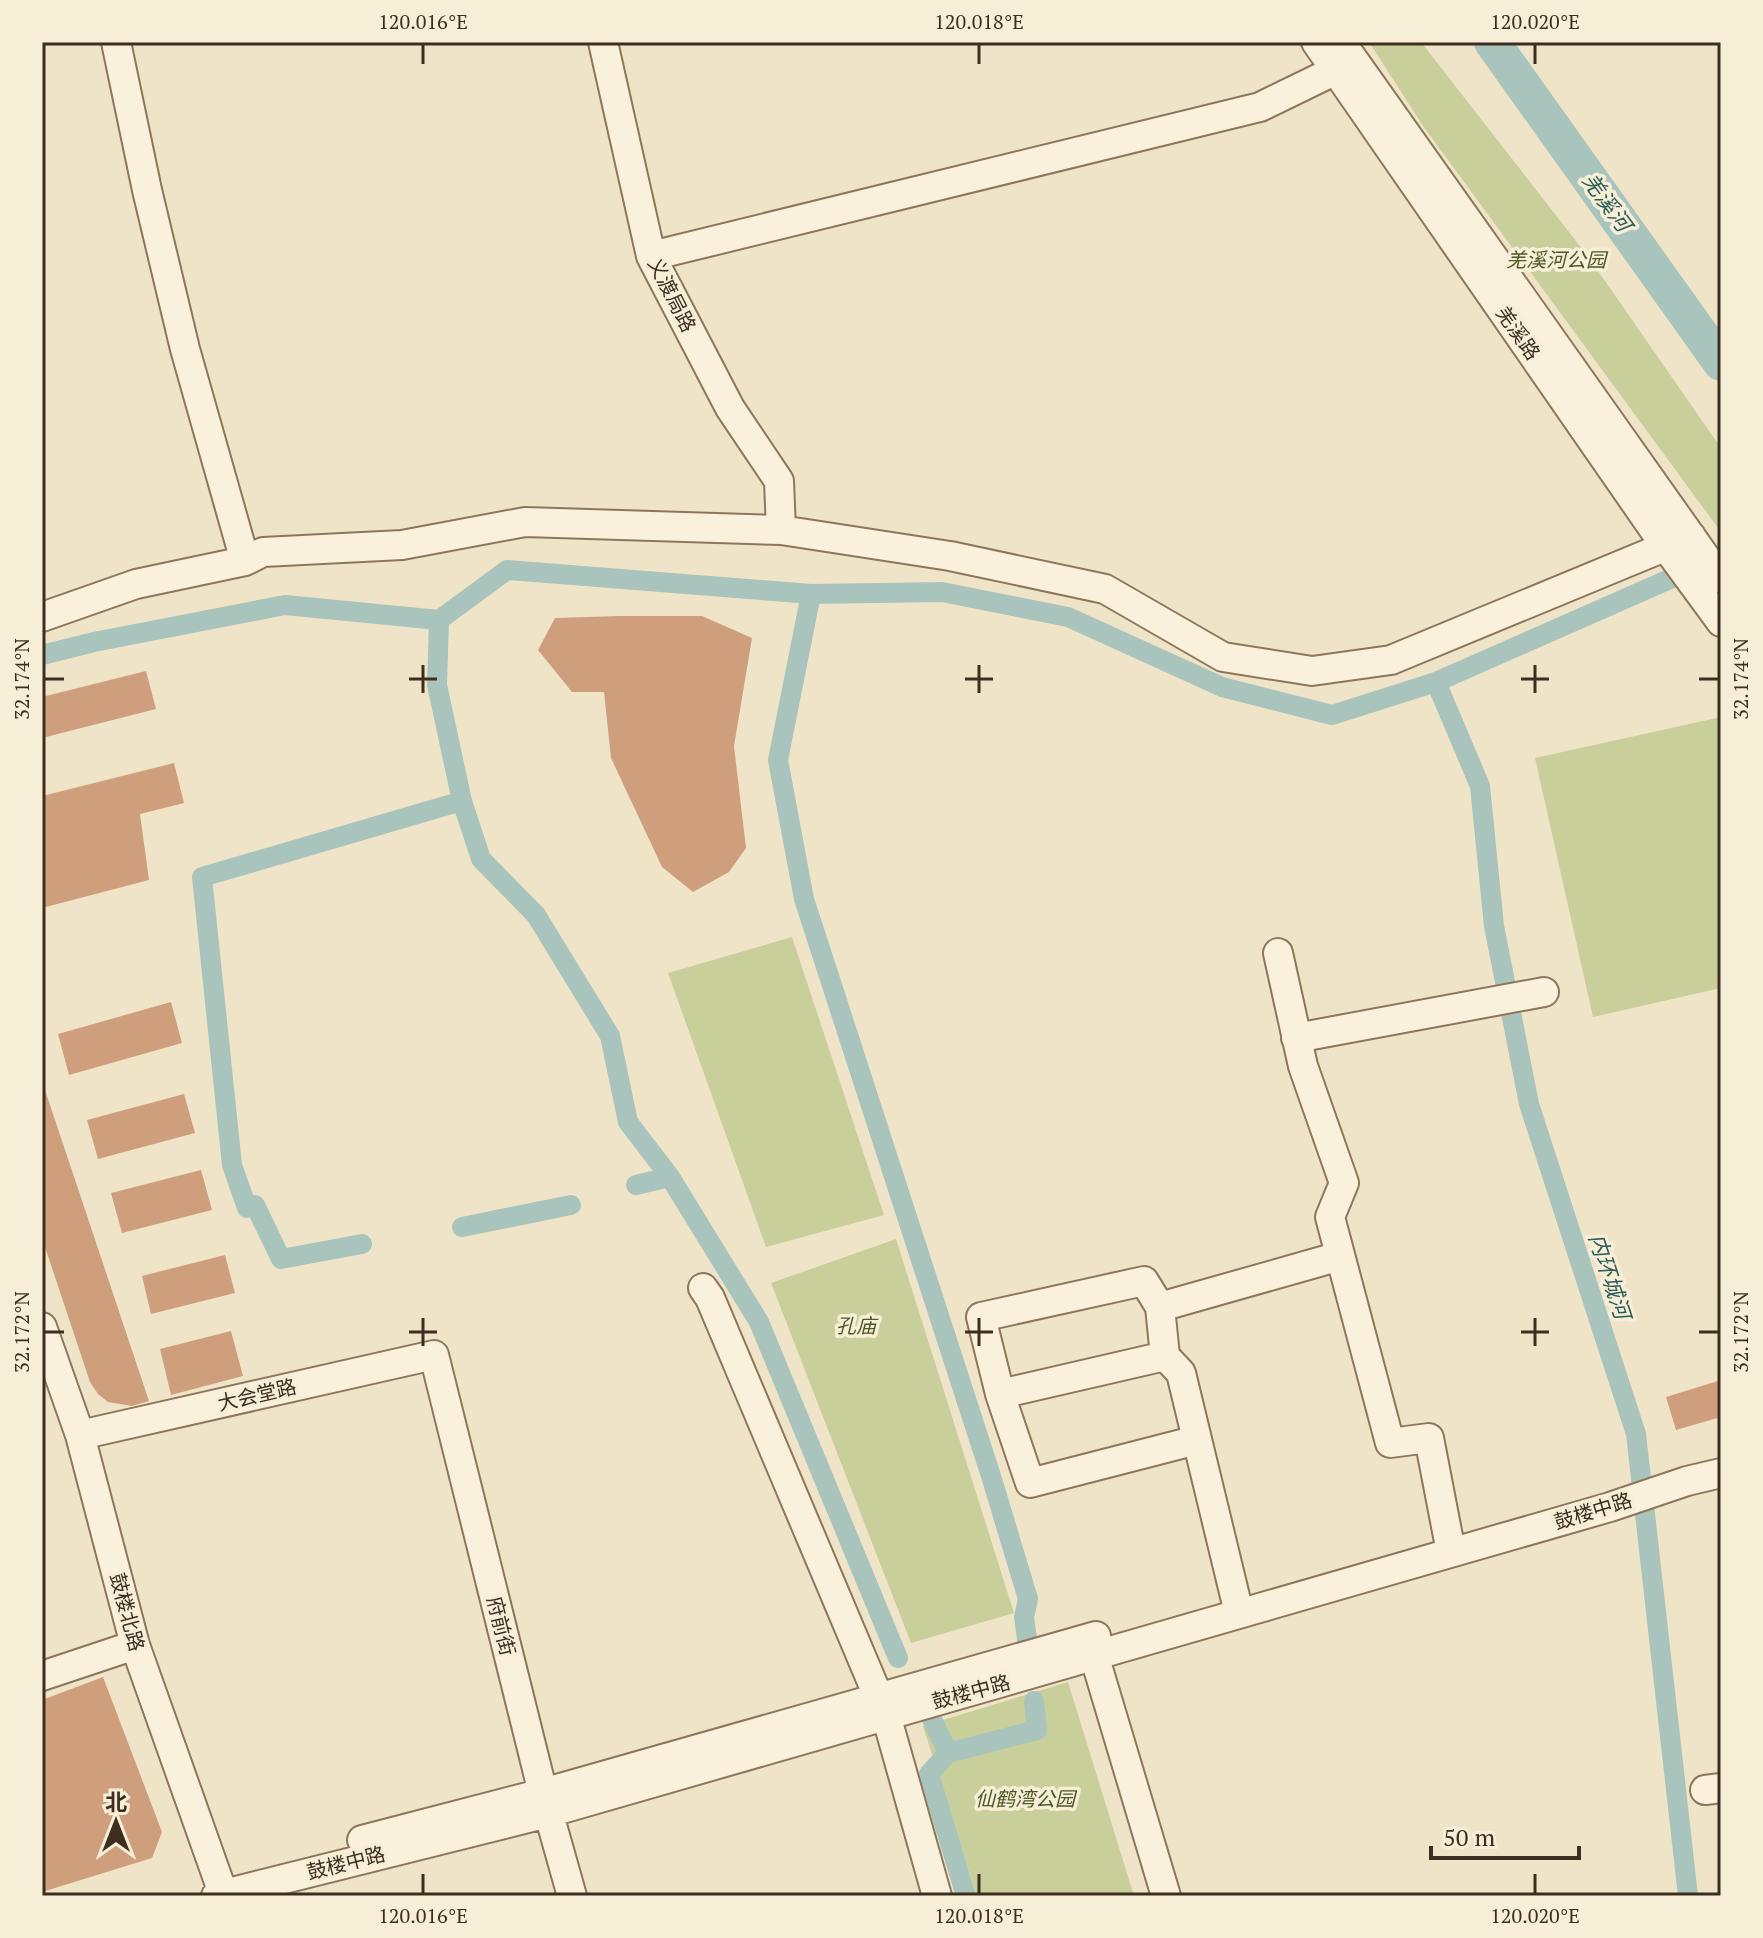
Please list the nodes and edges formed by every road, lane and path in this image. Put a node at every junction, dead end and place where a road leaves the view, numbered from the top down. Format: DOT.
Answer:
graph roads {
  1 [pos="116,42"];
  2 [pos="603,42"];
  3 [pos="1316,42"];
  4 [pos="1343,57"];
  5 [pos="651,256"];
  6 [pos="781,530"];
  7 [pos="1678,542"];
  8 [pos="245,561"];
  9 [pos="1721,579"];
  10 [pos="42,617"];
  11 [pos="1721,622"];
  12 [pos="1278,953"];
  13 [pos="1544,992"];
  14 [pos="1296,1038"];
  15 [pos="1340,1256"];
  16 [pos="703,1288"];
  17 [pos="1160,1307"];
  18 [pos="42,1327"];
  19 [pos="434,1355"];
  20 [pos="1165,1356"];
  21 [pos="1000,1394"];
  22 [pos="80,1435"];
  23 [pos="1197,1440"];
  24 [pos="1721,1458"];
  25 [pos="1721,1473"];
  26 [pos="1645,1487"];
  27 [pos="1450,1545"];
  28 [pos="1237,1605"];
  29 [pos="135,1645"];
  30 [pos="1094,1655"];
  31 [pos="42,1676"];
  32 [pos="882,1706"];
  33 [pos="545,1803"];
  34 [pos="220,1891"];
  35 [pos="572,1896"];
  36 [pos="937,1896"];
  37 [pos="1166,1896"];
  1 -- 8 [label="street"];
  2 -- 5 [label="street, 义渡局路"];
  3 -- 4 [label="street, 羌溪路"];
  4 -- 5 [label="street"];
  4 -- 7 [label="street, 羌溪路"];
  5 -- 6 [label="street, 义渡局路"];
  6 -- 7 [label="street"];
  6 -- 8 [label="street"];
  7 -- 9 [label="street, 羌溪路"];
  7 -- 11 [label="street, 羌溪路"];
  8 -- 10 [label="street"];
  12 -- 14 [label="street"];
  13 -- 14 [label="street"];
  14 -- 15 [label="street"];
  15 -- 17 [label="street"];
  15 -- 27 [label="street"];
  16 -- 32 [label="street"];
  17 -- 20 [label="street"];
  17 -- 21 [label="street"];
  18 -- 22 [label="street, 鼓楼北路"];
  19 -- 22 [label="street, 大会堂路"];
  19 -- 33 [label="street, 府前街"];
  20 -- 21 [label="street"];
  20 -- 23 [label="street"];
  21 -- 23 [label="street"];
  22 -- 29 [label="street, 鼓楼北路"];
  23 -- 28 [label="street"];
  24 -- 26 [label="street"];
  25 -- 26 [label="street, 鼓楼中路"];
  26 -- 27 [label="street, 鼓楼中路"];
  27 -- 28 [label="street, 鼓楼中路"];
  28 -- 30 [label="street, 鼓楼中路"];
  28 -- 32 [label="street"];
  29 -- 31 [label="street"];
  29 -- 34 [label="street, 鼓楼北路"];
  30 -- 32 [label="street, 鼓楼中路"];
  30 -- 37 [label="street"];
  32 -- 33 [label="street, 鼓楼中路"];
  32 -- 36 [label="street"];
  33 -- 34 [label="street, 鼓楼中路"];
  33 -- 35 [label="street, 府前街"];
}
